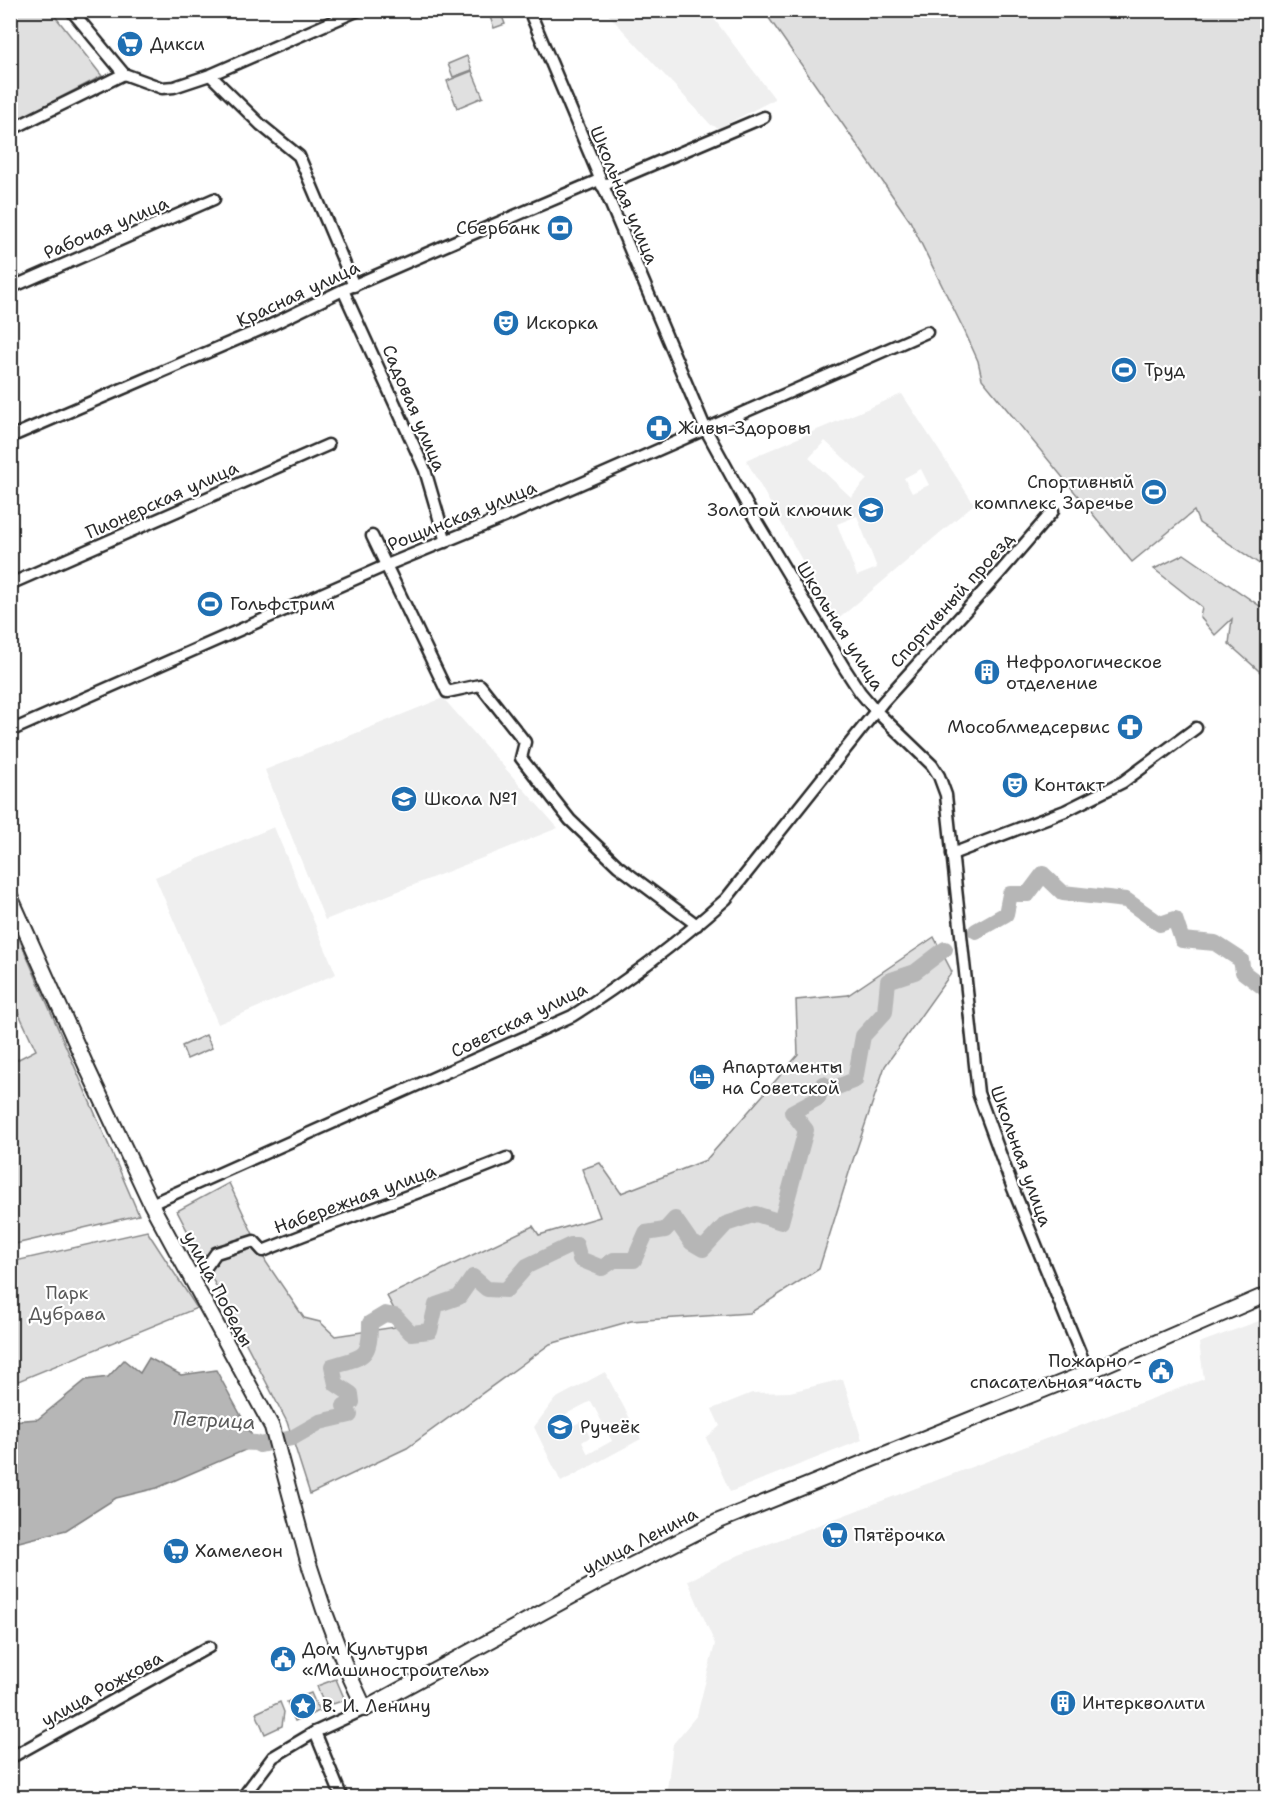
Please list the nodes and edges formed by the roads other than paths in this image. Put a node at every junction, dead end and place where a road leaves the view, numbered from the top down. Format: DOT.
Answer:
graph roads {
  1 [pos="71,10"];
  2 [pos="358,10"];
  3 [pos="528,10"];
  4 [pos="124,74"];
  5 [pos="210,75"];
  6 [pos="764,117"];
  7 [pos="10,130"];
  8 [pos="600,183"];
  9 [pos="214,199"];
  10 [pos="354,286"];
  11 [pos="10,288"];
  12 [pos="343,290"];
  13 [pos="927,332"];
  14 [pos="706,430"];
  15 [pos="10,437"];
  16 [pos="328,445"];
  17 [pos="1053,511"];
  18 [pos="372,536"];
  19 [pos="446,542"];
  20 [pos="387,565"];
  21 [pos="10,584"];
  22 [pos="876,711"];
  23 [pos="1196,729"];
  24 [pos="10,730"];
  25 [pos="952,854"];
  26 [pos="10,896"];
  27 [pos="697,925"];
  28 [pos="507,1158"];
  29 [pos="151,1204"];
  30 [pos="191,1276"];
  31 [pos="1268,1294"];
  32 [pos="1088,1372"];
  33 [pos="209,1647"];
  34 [pos="365,1709"];
  35 [pos="315,1732"];
  36 [pos="10,1758"];
  37 [pos="242,1797"];
  38 [pos="342,1797"];
  1 -- 4 [label="street"];
  2 -- 5 [label="street"];
  3 -- 8 [label="street, Школьная улица"];
  4 -- 5 [label="street"];
  4 -- 7 [label="street"];
  5 -- 10 [label="street"];
  6 -- 8 [label="street, Красная улица"];
  8 -- 10 [label="street, Красная улица"];
  8 -- 14 [label="street, Школьная улица"];
  9 -- 11 [label="street, Рабочая улица"];
  10 -- 12 [label="street, Красная улица"];
  12 -- 15 [label="street, Красная улица"];
  12 -- 19 [label="street, Садовая улица"];
  13 -- 14 [label="street, Рощинская улица"];
  14 -- 19 [label="street, Рощинская улица"];
  14 -- 22 [label="street, Школьная улица"];
  16 -- 21 [label="street, Пионерская улица"];
  17 -- 22 [label="street, Спортивный проезд"];
  18 -- 20 [label="street"];
  19 -- 20 [label="street, Рощинская улица"];
  20 -- 24 [label="street, Рощинская улица"];
  20 -- 27 [label="street"];
  22 -- 25 [label="street, Школьная улица"];
  22 -- 27 [label="street, Советская улица"];
  23 -- 25 [label="street"];
  25 -- 32 [label="street, Школьная улица"];
  26 -- 29 [label="main road, улица Победы"];
  27 -- 29 [label="street, Советская улица"];
  28 -- 30 [label="street, Набережная улица"];
  29 -- 30 [label="main road, улица Победы"];
  30 -- 34 [label="main road, улица Победы"];
  31 -- 32 [label="main road, улица Ленина"];
  32 -- 34 [label="main road, улица Ленина"];
  33 -- 36 [label="street, улица Рожкова"];
  34 -- 35 [label="street, улица Ленина"];
  35 -- 37 [label="street, улица Ленина"];
  35 -- 38 [label="street"];
}
